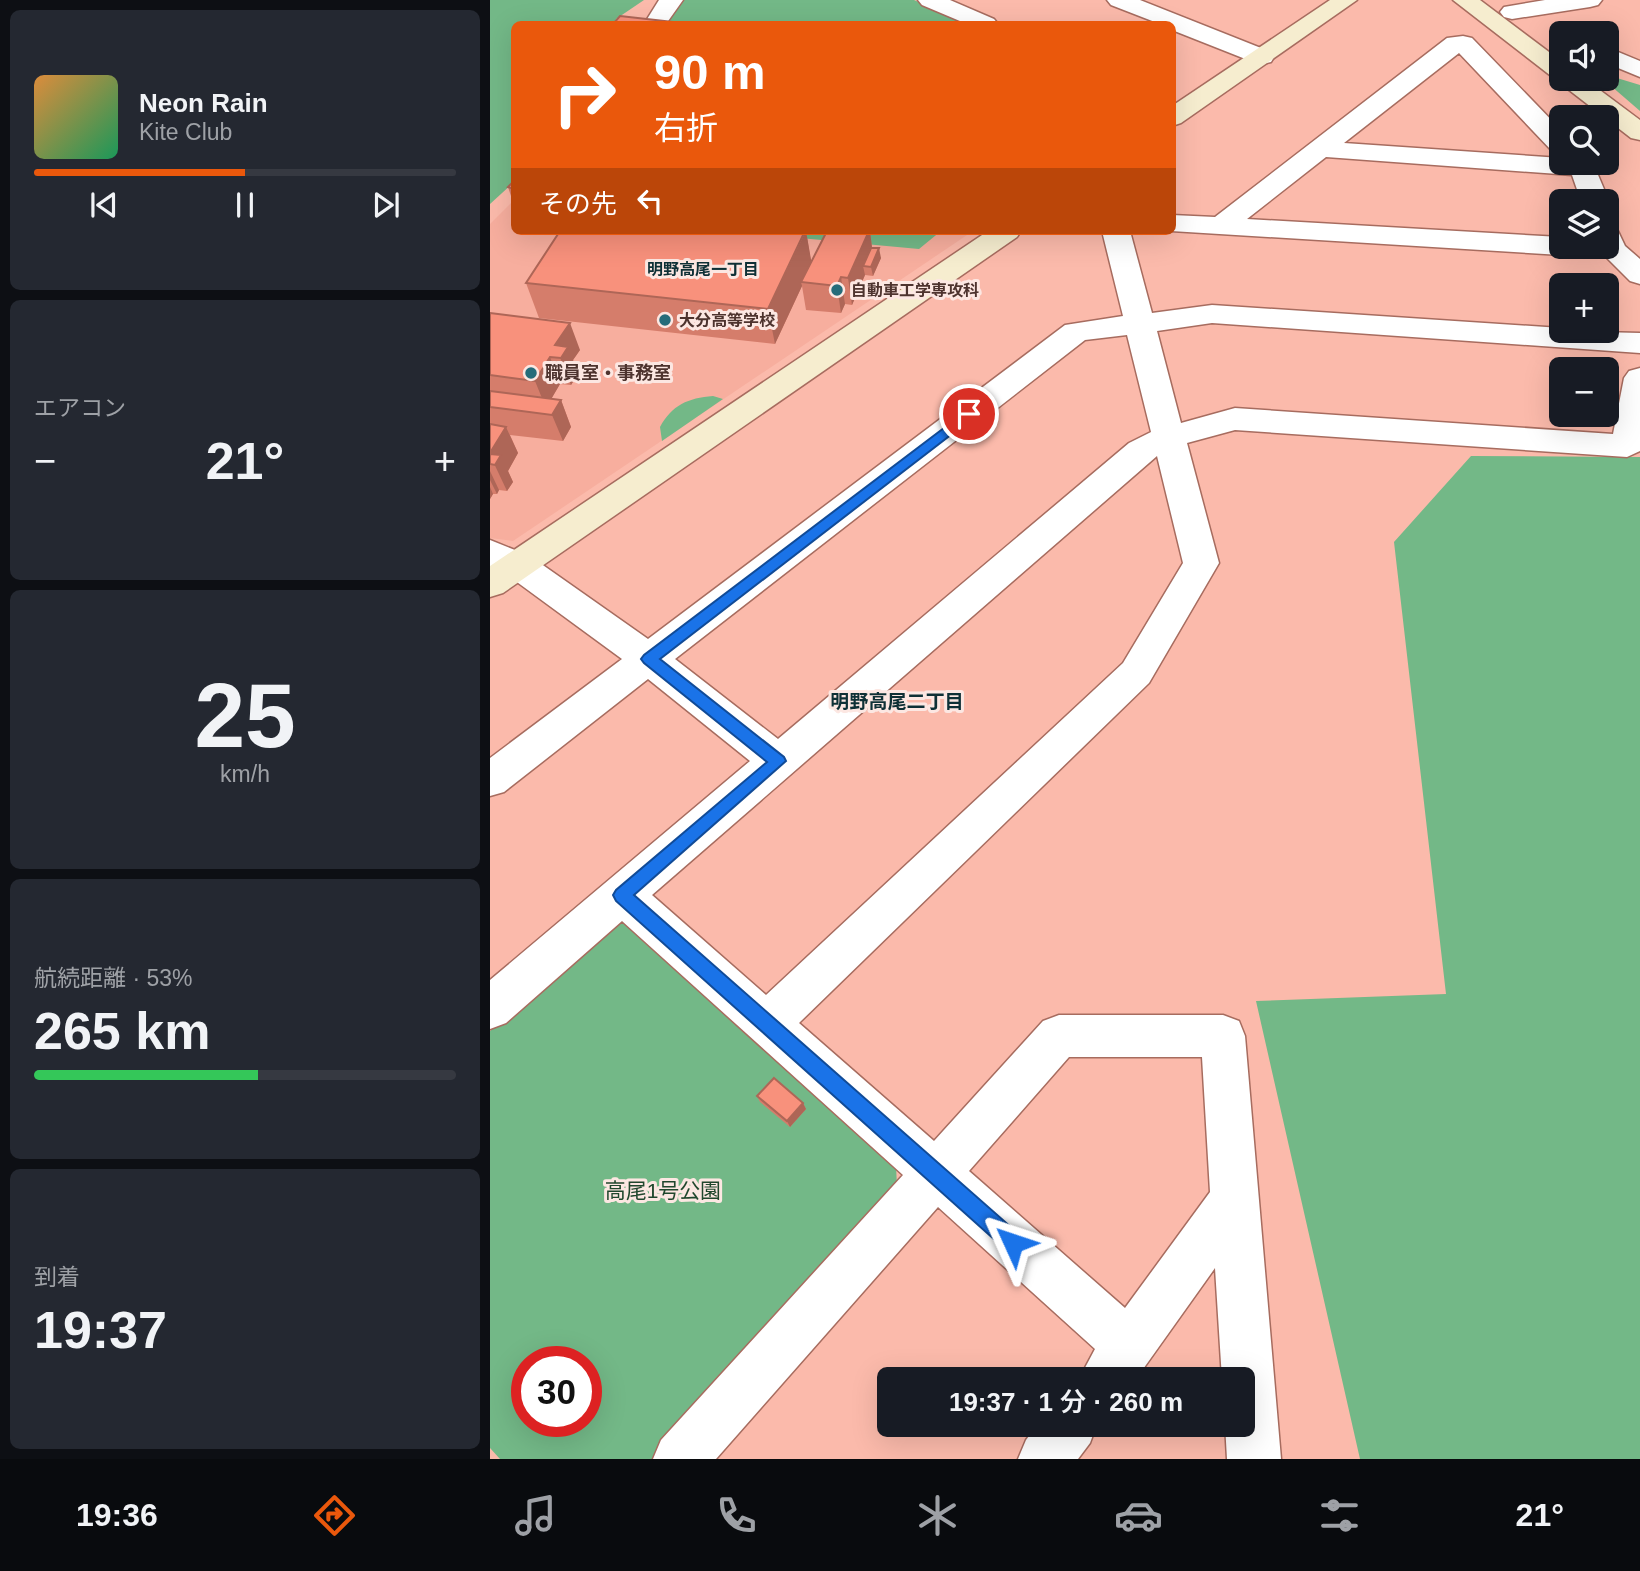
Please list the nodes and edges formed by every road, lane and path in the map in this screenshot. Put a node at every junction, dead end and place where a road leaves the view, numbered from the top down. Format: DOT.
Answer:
graph roads {
  1 [pos="671,0"];
  2 [pos="930,0"];
  3 [pos="1119,0"];
  4 [pos="1176,0"];
  5 [pos="1345,0"];
  6 [pos="1465,0"];
  7 [pos="1590,0"];
  8 [pos="1154,14"];
  9 [pos="658,21"];
  10 [pos="979,21"];
  11 [pos="1172,21"];
  12 [pos="1176,23"];
  13 [pos="1549,29"];
  14 [pos="1262,57"];
  15 [pos="1619,60"];
  16 [pos="1549,64"];
  17 [pos="1639,69"];
  18 [pos="1585,91"];
  19 [pos="1176,111"];
  20 [pos="1640,132"];
  21 [pos="1549,133"];
  22 [pos="1319,149"];
  23 [pos="1549,163"];
  24 [pos="1176,223"];
  25 [pos="1221,226"];
  26 [pos="1001,235"];
  27 [pos="1117,235"];
  28 [pos="1549,245"];
  29 [pos="1619,252"];
  30 [pos="1640,275"];
  31 [pos="1139,322"];
  32 [pos="1640,344"];
  33 [pos="1640,378"];
  34 [pos="1169,438"];
  35 [pos="500,567"];
  36 [pos="649,659"];
  37 [pos="778,761"];
  38 [pos="490,780"];
  39 [pos="622,895"];
  40 [pos="490,1008"];
  41 [pos="767,1024"];
  42 [pos="935,1174"];
  43 [pos="1234,1200"];
  44 [pos="1118,1363"];
  45 [pos="1061,1437"];
  46 [pos="680,1459"];
  47 [pos="1045,1459"];
  48 [pos="1254,1459"];
  1 -- 9 [label="street"];
  2 -- 10 [label="street"];
  3 -- 8 [label="street"];
  4 -- 8 [label="street"];
  5 -- 14 [label="street"];
  6 -- 16 [label="street"];
  7 -- 13 [label="street"];
  8 -- 11 [label="street"];
  12 -- 14 [label="street"];
  14 -- 19 [label="street"];
  15 -- 17 [label="street"];
  18 -- 20 [label="street"];
  21 -- 22 [label="street"];
  22 -- 23 [label="street"];
  22 -- 25 [label="street"];
  24 -- 25 [label="street"];
  25 -- 28 [label="street"];
  26 -- 35 [label="street"];
  27 -- 31 [label="street"];
  29 -- 30 [label="street"];
  31 -- 32 [label="street"];
  31 -- 34 [label="street"];
  31 -- 36 [label="street"];
  33 -- 34 [label="street"];
  34 -- 37 [label="street"];
  34 -- 41 [label="street"];
  35 -- 36 [label="street"];
  36 -- 37 [label="street"];
  36 -- 38 [label="street"];
  37 -- 39 [label="street"];
  39 -- 40 [label="street"];
  39 -- 41 [label="street"];
  41 -- 42 [label="street"];
  42 -- 43 [label="street"];
  42 -- 44 [label="street"];
  42 -- 46 [label="street"];
  43 -- 44 [label="street"];
  43 -- 48 [label="street"];
  45 -- 47 [label="street"];
}
